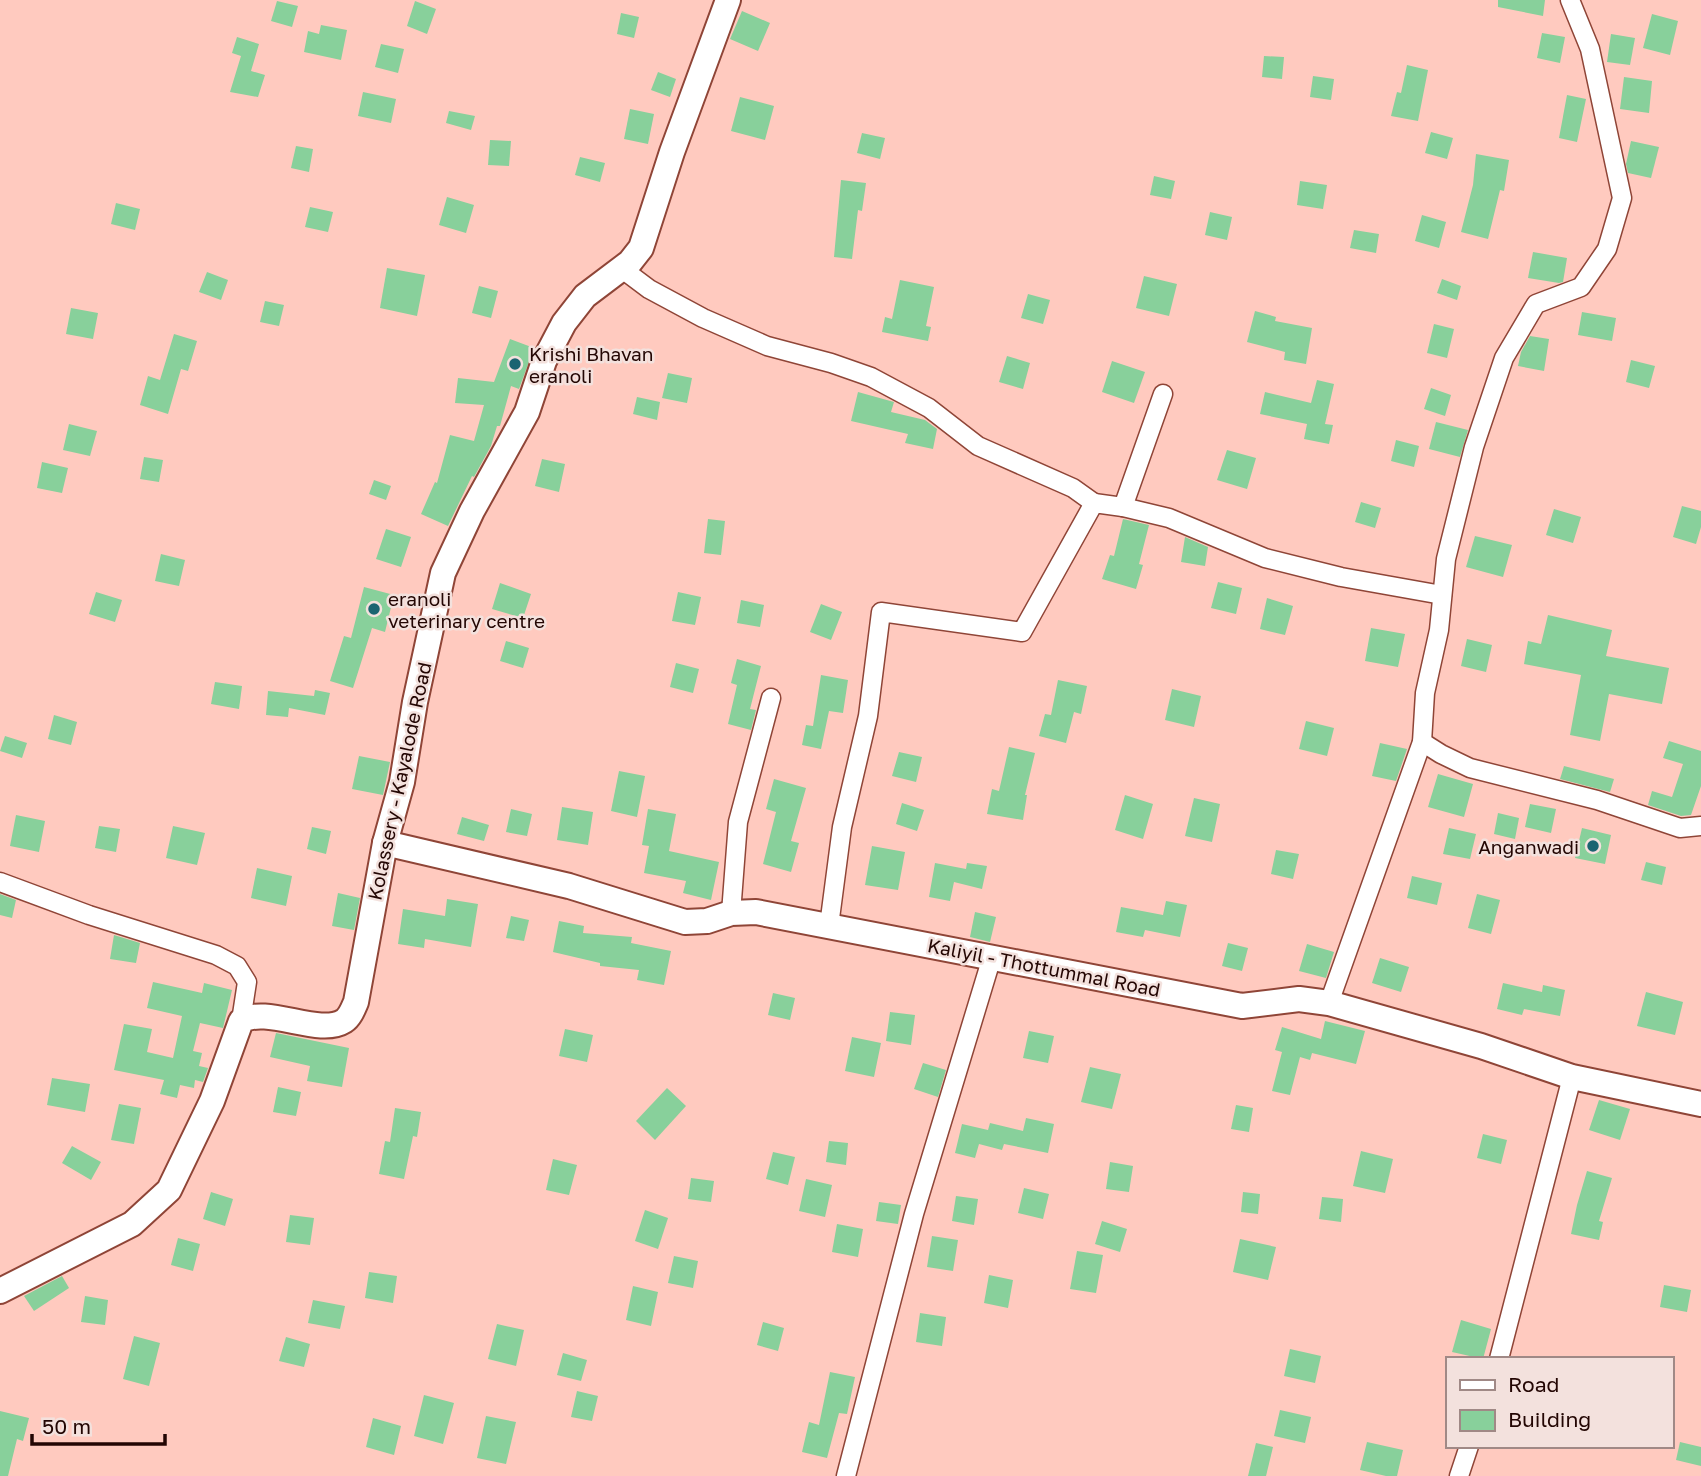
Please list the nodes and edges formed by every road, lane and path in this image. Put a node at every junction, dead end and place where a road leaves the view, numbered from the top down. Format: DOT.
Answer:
graph roads {
  1 [pos="728,0"];
  2 [pos="1570,0"];
  3 [pos="621,268"];
  4 [pos="1163,394"];
  5 [pos="1094,503"];
  6 [pos="1123,507"];
  7 [pos="1442,594"];
  8 [pos="771,698"];
  9 [pos="1422,741"];
  10 [pos="1701,826"];
  11 [pos="385,843"];
  12 [pos="0,882"];
  13 [pos="731,913"];
  14 [pos="829,926"];
  15 [pos="992,957"];
  16 [pos="1329,1003"];
  17 [pos="241,1021"];
  18 [pos="1572,1076"];
  19 [pos="1701,1104"];
  20 [pos="0,1291"];
  21 [pos="1500,1357"];
  22 [pos="1468,1448"];
  23 [pos="846,1476"];
  24 [pos="1459,1476"];
  1 -- 3 [label="main road, Kolassery - Kayalode Road"];
  2 -- 7 [label="street"];
  3 -- 5 [label="street"];
  3 -- 11 [label="main road, Kolassery - Kayalode Road"];
  4 -- 6 [label="street"];
  5 -- 6 [label="street"];
  5 -- 14 [label="street"];
  6 -- 7 [label="street"];
  7 -- 9 [label="street"];
  8 -- 13 [label="street"];
  9 -- 10 [label="street"];
  9 -- 16 [label="street"];
  11 -- 13 [label="main road, Kaliyil - Thottummal Road"];
  11 -- 17 [label="main road, Kolassery - Kayalode Road"];
  12 -- 17 [label="street"];
  13 -- 14 [label="main road, Kaliyil - Thottummal Road"];
  14 -- 15 [label="main road, Kaliyil - Thottummal Road"];
  15 -- 16 [label="main road, Kaliyil - Thottummal Road"];
  15 -- 23 [label="street"];
  16 -- 18 [label="main road, Kaliyil - Thottummal Road"];
  17 -- 20 [label="main road"];
  18 -- 19 [label="main road, Kaliyil - Thottummal Road"];
  18 -- 21 [label="street"];
  22 -- 24 [label="street"];
}
